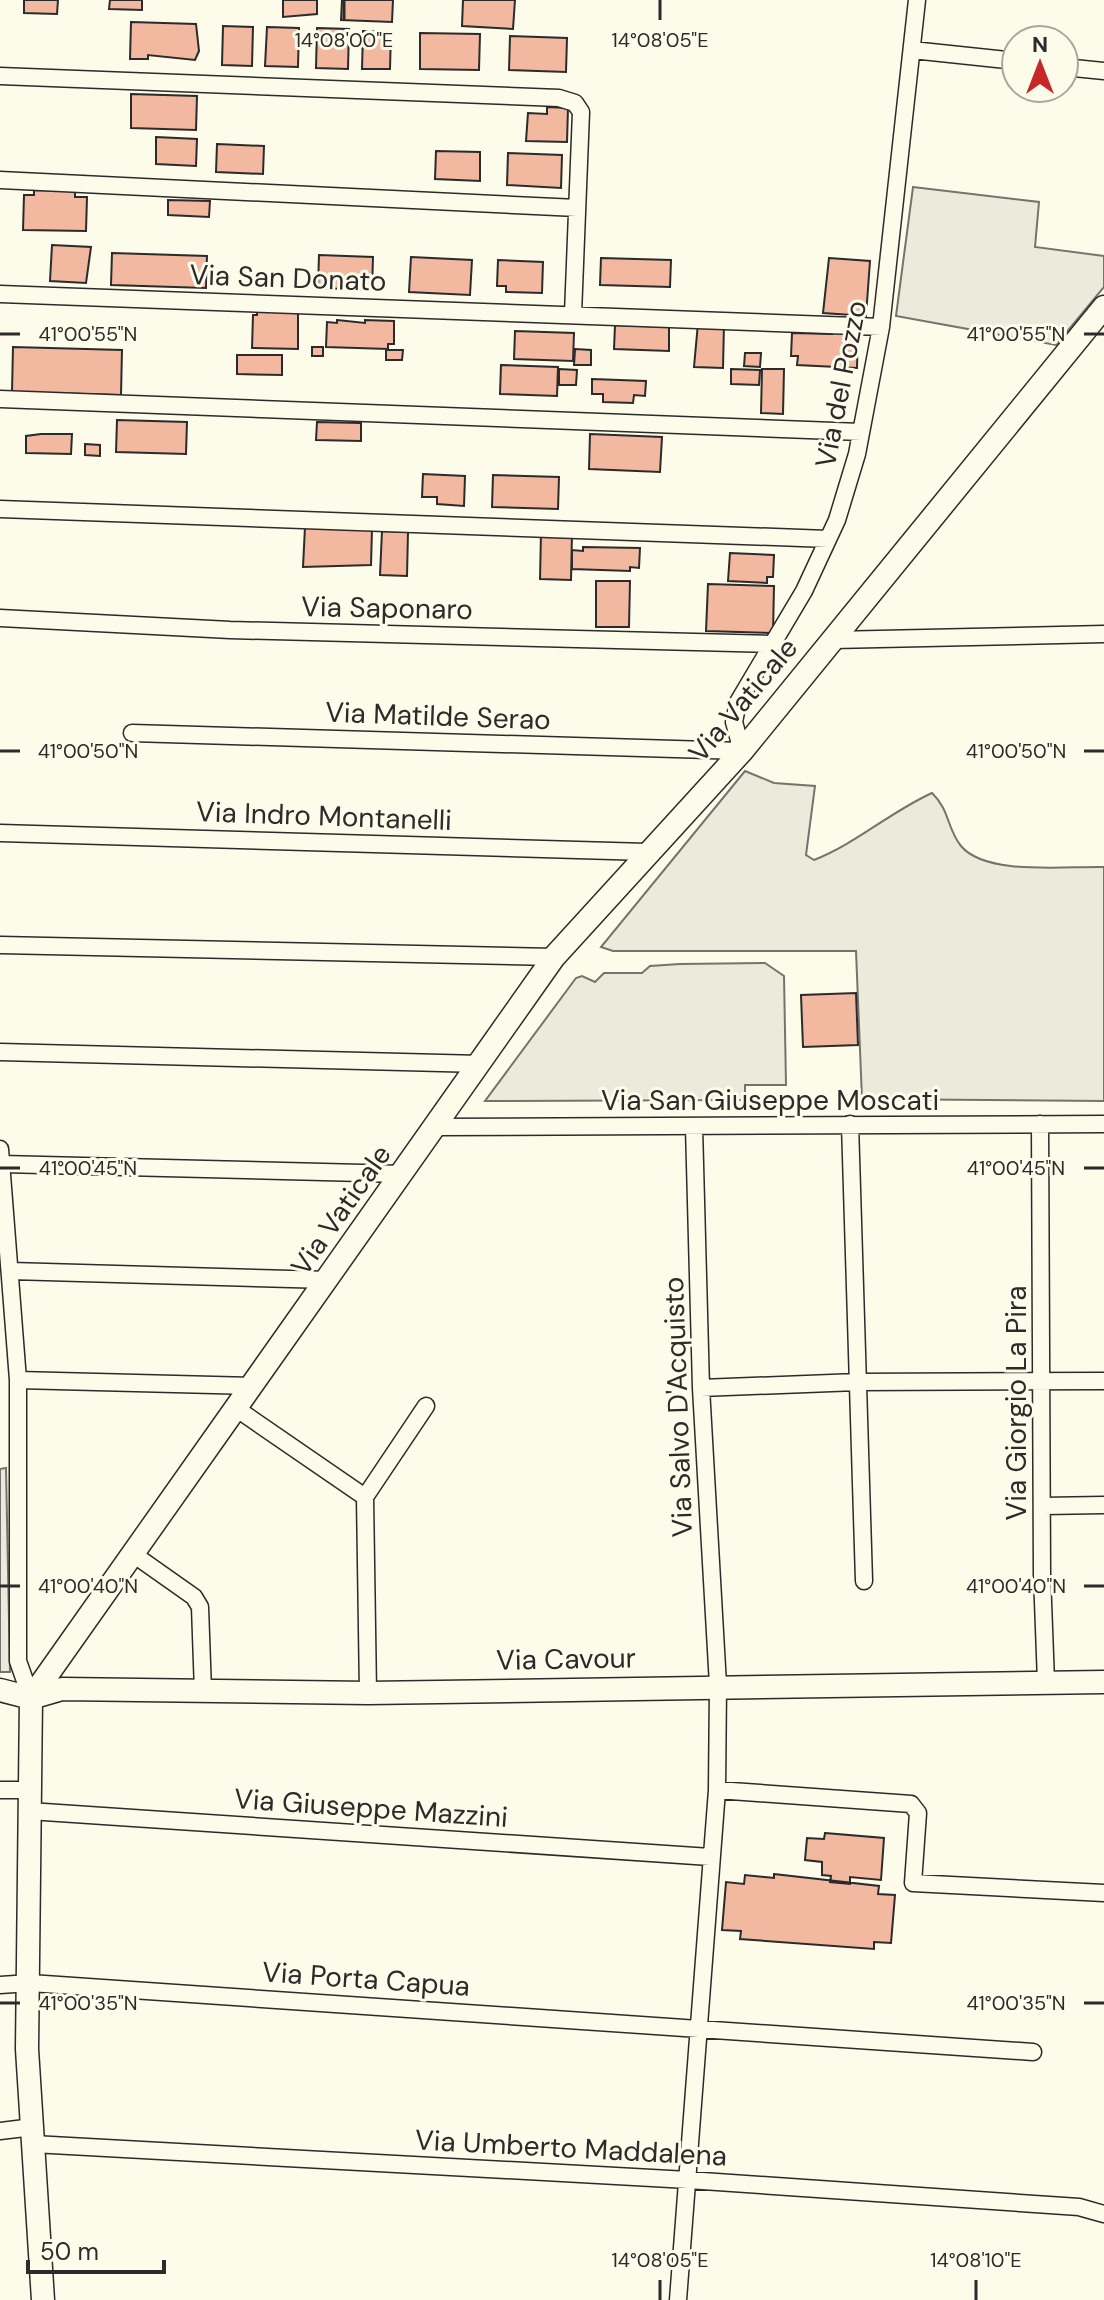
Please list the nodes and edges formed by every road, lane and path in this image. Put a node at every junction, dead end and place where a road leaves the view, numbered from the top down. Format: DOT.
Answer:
graph roads {
  1 [pos="917,0"];
  2 [pos="912,50"];
  3 [pos="1000,59"];
  4 [pos="1080,69"];
  5 [pos="1104,71"];
  6 [pos="0,76"];
  7 [pos="0,180"];
  8 [pos="577,208"];
  9 [pos="0,294"];
  10 [pos="573,314"];
  11 [pos="1101,315"];
  12 [pos="881,327"];
  13 [pos="0,399"];
  14 [pos="861,432"];
  15 [pos="0,509"];
  16 [pos="828,539"];
  17 [pos="0,618"];
  18 [pos="1104,634"];
  19 [pos="833,640"];
  20 [pos="773,644"];
  21 [pos="132,733"];
  22 [pos="742,751"];
  23 [pos="0,833"];
  24 [pos="647,852"];
  25 [pos="0,945"];
  26 [pos="554,957"];
  27 [pos="0,1052"];
  28 [pos="481,1064"];
  29 [pos="850,1124"];
  30 [pos="1040,1124"];
  31 [pos="1104,1124"];
  32 [pos="436,1127"];
  33 [pos="694,1127"];
  34 [pos="1,1157"];
  35 [pos="402,1174"];
  36 [pos="2,1210"];
  37 [pos="8,1276"];
  38 [pos="328,1280"];
  39 [pos="18,1380"];
  40 [pos="1043,1380"];
  41 [pos="1104,1381"];
  42 [pos="857,1382"];
  43 [pos="253,1386"];
  44 [pos="701,1388"];
  45 [pos="0,1406"];
  46 [pos="18,1406"];
  47 [pos="426,1406"];
  48 [pos="237,1409"];
  49 [pos="365,1497"];
  50 [pos="1104,1505"];
  51 [pos="1043,1506"];
  52 [pos="133,1554"];
  53 [pos="864,1581"];
  54 [pos="1046,1682"];
  55 [pos="1104,1682"];
  56 [pos="718,1685"];
  57 [pos="0,1690"];
  58 [pos="203,1692"];
  59 [pos="368,1693"];
  60 [pos="31,1698"];
  61 [pos="0,1790"];
  62 [pos="717,1790"];
  63 [pos="29,1800"];
  64 [pos="710,1857"];
  65 [pos="1104,1893"];
  66 [pos="30,1983"];
  67 [pos="0,1985"];
  68 [pos="698,2027"];
  69 [pos="1033,2052"];
  70 [pos="0,2131"];
  71 [pos="33,2136"];
  72 [pos="688,2180"];
  73 [pos="1104,2214"];
  74 [pos="43,2300"];
  75 [pos="678,2300"];
  1 -- 2 [label="street, Via del Pozzo"];
  2 -- 3 [label="street"];
  2 -- 12 [label="street, Via del Pozzo"];
  4 -- 5 [label="street"];
  6 -- 8 [label="street"];
  7 -- 8 [label="street"];
  8 -- 10 [label="street"];
  9 -- 10 [label="street, Via San Donato"];
  10 -- 12 [label="street, Via San Donato"];
  11 -- 19 [label="street, Via Vaticale"];
  12 -- 14 [label="street, Via del Pozzo"];
  13 -- 14 [label="street"];
  14 -- 16 [label="street, Via del Pozzo"];
  15 -- 16 [label="street"];
  16 -- 20 [label="street, Via del Pozzo"];
  17 -- 20 [label="street, Via Saponaro"];
  18 -- 19 [label="street"];
  19 -- 22 [label="street, Via Vaticale"];
  20 -- 22 [label="street, Via del Pozzo"];
  21 -- 22 [label="street, Via Matilde Serao"];
  22 -- 24 [label="street, Via Vaticale"];
  23 -- 24 [label="street, Via Indro Montanelli"];
  24 -- 26 [label="street, Via Vaticale"];
  25 -- 26 [label="street"];
  26 -- 28 [label="street, Via Vaticale"];
  27 -- 28 [label="street"];
  28 -- 32 [label="street, Via Vaticale"];
  29 -- 30 [label="street, Via San Giuseppe Moscati"];
  29 -- 33 [label="street, Via San Giuseppe Moscati"];
  29 -- 42 [label="street"];
  30 -- 31 [label="street, Via San Giuseppe Moscati"];
  30 -- 40 [label="street, Via Giorgio La Pira"];
  32 -- 33 [label="street, Via San Giuseppe Moscati"];
  32 -- 35 [label="street, Via Vaticale"];
  33 -- 44 [label="street, Via Salvo D'Acquisto"];
  34 -- 35 [label="street"];
  34 -- 36 [label="street"];
  35 -- 38 [label="street, Via Vaticale"];
  36 -- 37 [label="street"];
  37 -- 38 [label="street"];
  37 -- 39 [label="street"];
  38 -- 43 [label="street, Via Vaticale"];
  39 -- 43 [label="street"];
  39 -- 46 [label="street"];
  40 -- 41 [label="street"];
  40 -- 42 [label="street"];
  40 -- 51 [label="street, Via Giorgio La Pira"];
  42 -- 44 [label="street"];
  42 -- 53 [label="street"];
  43 -- 48 [label="street, Via Vaticale"];
  44 -- 56 [label="street, Via Salvo D'Acquisto"];
  45 -- 46 [label="street"];
  46 -- 60 [label="street"];
  47 -- 49 [label="street"];
  48 -- 49 [label="street"];
  48 -- 52 [label="street, Via Vaticale"];
  49 -- 59 [label="street"];
  50 -- 51 [label="street"];
  51 -- 54 [label="street, Via Giorgio La Pira"];
  52 -- 58 [label="street"];
  52 -- 60 [label="street, Via Vaticale"];
  54 -- 55 [label="street, Via Cavour"];
  54 -- 56 [label="street, Via Cavour"];
  56 -- 59 [label="street, Via Cavour"];
  56 -- 62 [label="street, Via Salvo D'Acquisto"];
  57 -- 60 [label="street"];
  58 -- 59 [label="street, Via Cavour"];
  58 -- 60 [label="street, Via Cavour"];
  60 -- 63 [label="street"];
  61 -- 63 [label="street, Via Giuseppe Mazzini"];
  62 -- 64 [label="street, Via Salvo D'Acquisto"];
  62 -- 65 [label="street"];
  63 -- 64 [label="street, Via Giuseppe Mazzini"];
  63 -- 66 [label="street"];
  64 -- 68 [label="street, Via Salvo D'Acquisto"];
  66 -- 67 [label="street, Via Porta Capua"];
  66 -- 68 [label="street, Via Porta Capua"];
  66 -- 71 [label="street"];
  68 -- 69 [label="street, Via Porta Capua"];
  68 -- 72 [label="street, Via Salvo D'Acquisto"];
  70 -- 71 [label="street, Via Umberto Maddalena"];
  71 -- 72 [label="street, Via Umberto Maddalena"];
  71 -- 74 [label="street"];
  72 -- 73 [label="street, Via Umberto Maddalena"];
  72 -- 75 [label="street, Via Salvo D'Acquisto"];
}
